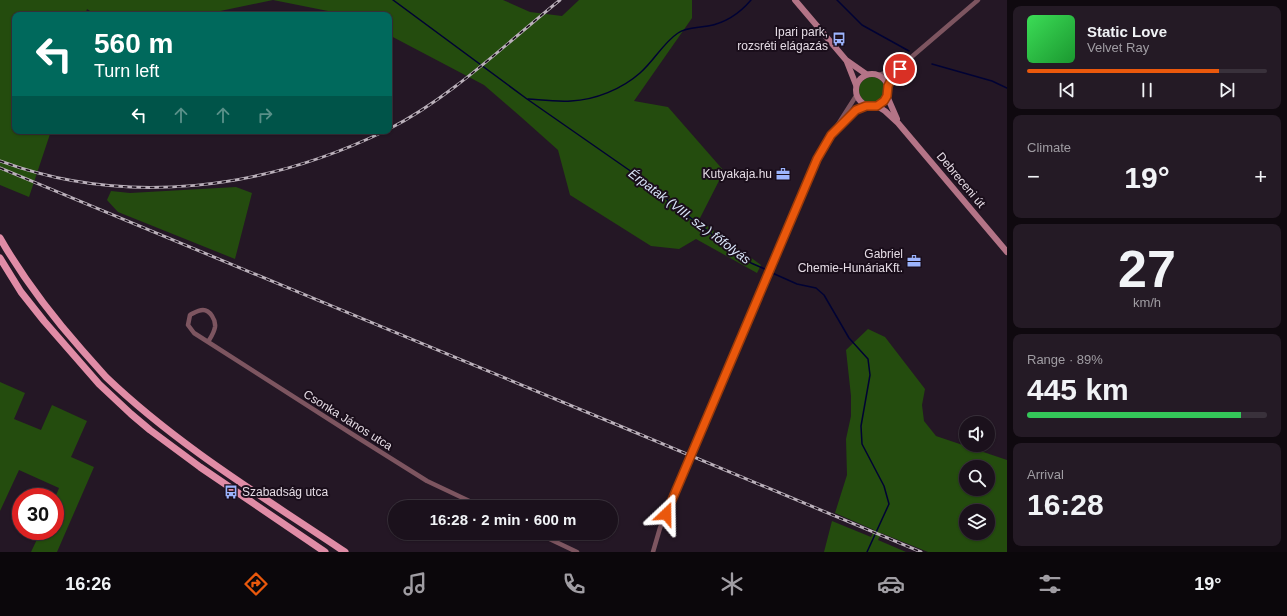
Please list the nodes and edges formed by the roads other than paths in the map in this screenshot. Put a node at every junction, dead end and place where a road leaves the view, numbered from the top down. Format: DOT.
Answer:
graph roads {
  1 [pos="795,0"];
  2 [pos="978,0"];
  3 [pos="846,60"];
  4 [pos="908,60"];
  5 [pos="866,74"];
  6 [pos="878,75"];
  7 [pos="856,84"];
  8 [pos="888,86"];
  9 [pos="856,96"];
  10 [pos="887,96"];
  11 [pos="866,106"];
  12 [pos="877,106"];
  13 [pos="898,122"];
  14 [pos="831,135"];
  15 [pos="0,238"];
  16 [pos="1007,252"];
  17 [pos="0,258"];
  18 [pos="208,342"];
  19 [pos="467,500"];
  20 [pos="552,540"];
  21 [pos="325,552"];
  22 [pos="345,552"];
  23 [pos="577,552"];
  24 [pos="654,552"];
  1 -- 3 [label="street"];
  2 -- 4 [label="street"];
  3 -- 5 [label="street"];
  3 -- 7 [label="street"];
  4 -- 6 [label="street"];
  4 -- 8 [label="street"];
  5 -- 6 [label="street"];
  5 -- 7 [label="street"];
  6 -- 8 [label="street"];
  7 -- 9 [label="street"];
  8 -- 10 [label="street"];
  9 -- 11 [label="street"];
  9 -- 14 [label="street"];
  10 -- 12 [label="street"];
  10 -- 13 [label="street"];
  11 -- 12 [label="street"];
  11 -- 14 [label="street"];
  12 -- 13 [label="street"];
  13 -- 16 [label="street, Debreceni út"];
  14 -- 24 [label="street"];
  15 -- 22 [label="main road"];
  17 -- 21 [label="main road"];
  18 -- 18 [label="street, Csonka János utca"];
  18 -- 19 [label="street, Csonka János utca"];
  20 -- 23 [label="street"];
}
